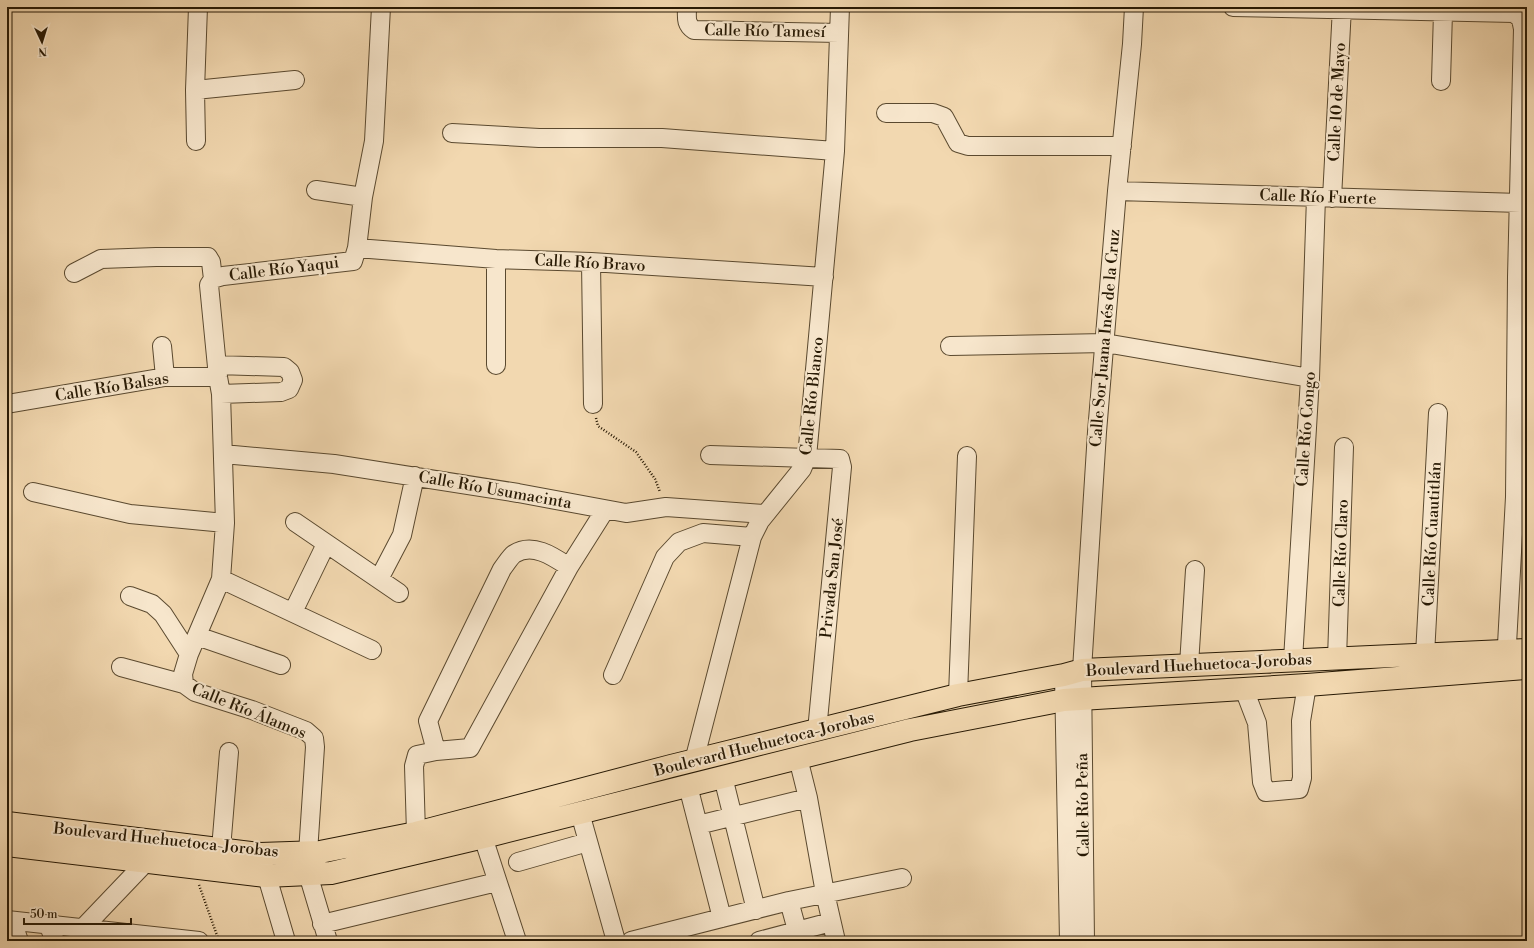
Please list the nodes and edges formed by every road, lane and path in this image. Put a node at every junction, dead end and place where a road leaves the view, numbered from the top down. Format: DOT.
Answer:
graph roads {
  1 [pos="198,7"];
  2 [pos="381,7"];
  3 [pos="687,7"];
  4 [pos="840,7"];
  5 [pos="1134,7"];
  6 [pos="1233,7"];
  7 [pos="1342,8"];
  8 [pos="1479,10"];
  9 [pos="1443,12"];
  10 [pos="1524,19"];
  11 [pos="838,33"];
  12 [pos="295,80"];
  13 [pos="1441,81"];
  14 [pos="195,90"];
  15 [pos="886,113"];
  16 [pos="452,133"];
  17 [pos="196,141"];
  18 [pos="1122,146"];
  19 [pos="835,151"];
  20 [pos="316,190"];
  21 [pos="1117,191"];
  22 [pos="363,196"];
  23 [pos="1324,198"];
  24 [pos="1520,204"];
  25 [pos="357,248"];
  26 [pos="496,259"];
  27 [pos="591,262"];
  28 [pos="74,273"];
  29 [pos="824,277"];
  30 [pos="1522,277"];
  31 [pos="213,279"];
  32 [pos="1105,343"];
  33 [pos="162,346"];
  34 [pos="950,346"];
  35 [pos="496,365"];
  36 [pos="1522,366"];
  37 [pos="165,377"];
  38 [pos="218,378"];
  39 [pos="1310,378"];
  40 [pos="7,404"];
  41 [pos="593,404"];
  42 [pos="1438,413"];
  43 [pos="1344,447"];
  44 [pos="224,454"];
  45 [pos="710,455"];
  46 [pos="967,456"];
  47 [pos="807,457"];
  48 [pos="415,476"];
  49 [pos="33,492"];
  50 [pos="666,507"];
  51 [pos="605,510"];
  52 [pos="766,514"];
  53 [pos="295,522"];
  54 [pos="225,523"];
  55 [pos="752,537"];
  56 [pos="326,544"];
  57 [pos="569,567"];
  58 [pos="1195,570"];
  59 [pos="221,579"];
  60 [pos="379,579"];
  61 [pos="399,593"];
  62 [pos="130,596"];
  63 [pos="293,612"];
  64 [pos="196,636"];
  65 [pos="372,650"];
  66 [pos="189,654"];
  67 [pos="1425,655"];
  68 [pos="1337,659"];
  69 [pos="1292,660"];
  70 [pos="1516,660"];
  71 [pos="281,664"];
  72 [pos="1189,665"];
  73 [pos="121,667"];
  74 [pos="1073,673"];
  75 [pos="613,675"];
  76 [pos="184,684"];
  77 [pos="1307,685"];
  78 [pos="1244,689"];
  79 [pos="958,695"];
  80 [pos="1073,699"];
  81 [pos="817,731"];
  82 [pos="436,751"];
  83 [pos="229,752"];
  84 [pos="798,758"];
  85 [pos="694,761"];
  86 [pos="723,777"];
  87 [pos="688,786"];
  88 [pos="808,798"];
  89 [pos="580,812"];
  90 [pos="733,816"];
  91 [pos="7,823"];
  92 [pos="698,825"];
  93 [pos="416,833"];
  94 [pos="483,837"];
  95 [pos="588,842"];
  96 [pos="7,845"];
  97 [pos="221,849"];
  98 [pos="260,854"];
  99 [pos="146,862"];
  100 [pos="518,862"];
  101 [pos="308,863"];
  102 [pos="192,867"];
  103 [pos="266,876"];
  104 [pos="902,878"];
  105 [pos="497,882"];
  106 [pos="825,893"];
  107 [pos="789,901"];
  108 [pos="756,910"];
  109 [pos="722,918"];
  110 [pos="10,921"];
  111 [pos="831,922"];
  112 [pos="48,924"];
  113 [pos="325,933"];
  114 [pos="86,934"];
  115 [pos="692,934"];
  116 [pos="798,936"];
  117 [pos="127,937"];
  118 [pos="654,938"];
  119 [pos="19,941"];
  120 [pos="55,941"];
  121 [pos="199,941"];
  122 [pos="218,941"];
  123 [pos="286,941"];
  124 [pos="517,941"];
  125 [pos="616,941"];
  126 [pos="631,941"];
  127 [pos="759,941"];
  128 [pos="836,941"];
  129 [pos="1069,941"];
  130 [pos="1085,941"];
  1 -- 14 [label="street"];
  2 -- 22 [label="street, Calle Río Yaqui"];
  3 -- 11 [label="street, Calle Río Tamesí"];
  4 -- 11 [label="street, Calle Río Blanco"];
  5 -- 18 [label="street, Calle Sor Juana Inés de la Cruz"];
  6 -- 7 [label="street"];
  7 -- 9 [label="street"];
  7 -- 23 [label="street, Calle 10 de Mayo"];
  8 -- 9 [label="street"];
  8 -- 10 [label="street"];
  9 -- 13 [label="street"];
  10 -- 24 [label="street"];
  11 -- 19 [label="street, Calle Río Blanco"];
  12 -- 14 [label="street"];
  14 -- 17 [label="street"];
  15 -- 18 [label="street"];
  16 -- 19 [label="street"];
  18 -- 21 [label="street, Calle Sor Juana Inés de la Cruz"];
  19 -- 29 [label="street, Calle Río Blanco"];
  20 -- 22 [label="street"];
  21 -- 23 [label="street, Calle Río Fuerte"];
  21 -- 32 [label="street, Calle Sor Juana Inés de la Cruz"];
  22 -- 25 [label="street, Calle Río Yaqui"];
  23 -- 24 [label="street, Calle Río Fuerte"];
  23 -- 39 [label="street, Calle Río Congo"];
  24 -- 30 [label="street"];
  25 -- 26 [label="street, Calle Río Bravo"];
  25 -- 31 [label="street, Calle Río Yaqui"];
  26 -- 27 [label="street, Calle Río Bravo"];
  26 -- 35 [label="street"];
  27 -- 29 [label="street, Calle Río Bravo"];
  27 -- 41 [label="street"];
  28 -- 31 [label="street"];
  29 -- 47 [label="street, Calle Río Blanco"];
  30 -- 36 [label="street"];
  31 -- 38 [label="street, Calle Río Yaqui"];
  32 -- 34 [label="street"];
  32 -- 39 [label="street"];
  32 -- 74 [label="street, Calle Sor Juana Inés de la Cruz"];
  33 -- 37 [label="street"];
  36 -- 70 [label="street"];
  37 -- 38 [label="street, Calle Río Balsas"];
  37 -- 40 [label="street, Calle Río Balsas"];
  38 -- 44 [label="street, Calle Río Yaqui"];
  39 -- 69 [label="street, Calle Río Congo"];
  41 -- 50 [label="path"];
  42 -- 67 [label="street, Calle Río Cuautitlán"];
  43 -- 68 [label="street, Calle Río Claro"];
  44 -- 48 [label="street, Calle Río Usumacinta"];
  44 -- 54 [label="street, Calle Río Yaqui"];
  45 -- 47 [label="street"];
  46 -- 79 [label="street"];
  47 -- 52 [label="street, Calle Río Blanco"];
  47 -- 81 [label="street, Privada San José"];
  48 -- 51 [label="street, Calle Río Usumacinta"];
  48 -- 60 [label="street"];
  49 -- 54 [label="street"];
  50 -- 51 [label="street, Calle Río Usumacinta"];
  50 -- 52 [label="street, Calle Río Usumacinta"];
  51 -- 57 [label="street"];
  52 -- 55 [label="street, Calle Río Blanco"];
  53 -- 56 [label="street"];
  54 -- 59 [label="street, Calle Río Yaqui"];
  55 -- 75 [label="street"];
  55 -- 85 [label="street, Calle Río Blanco"];
  56 -- 60 [label="street"];
  56 -- 63 [label="street"];
  57 -- 82 [label="street"];
  57 -- 82 [label="street"];
  58 -- 72 [label="street"];
  59 -- 63 [label="street"];
  59 -- 64 [label="street, Calle Río Álamos"];
  60 -- 61 [label="street"];
  62 -- 66 [label="street"];
  63 -- 65 [label="street"];
  64 -- 66 [label="street, Calle Río Álamos"];
  64 -- 71 [label="street"];
  66 -- 76 [label="street, Calle Río Álamos"];
  67 -- 68 [label="main road, Boulevard Huehuetoca-Jorobas"];
  67 -- 70 [label="main road, Boulevard Huehuetoca-Jorobas"];
  68 -- 69 [label="main road, Boulevard Huehuetoca-Jorobas"];
  69 -- 72 [label="main road, Boulevard Huehuetoca-Jorobas"];
  70 -- 77 [label="main road, Boulevard Huehuetoca-Jorobas"];
  72 -- 74 [label="main road, Boulevard Huehuetoca-Jorobas"];
  73 -- 76 [label="street"];
  74 -- 79 [label="main road, Boulevard Huehuetoca-Jorobas"];
  74 -- 80 [label="street, Calle Río Peña"];
  76 -- 101 [label="street, Calle Río Álamos"];
  77 -- 78 [label="main road, Boulevard Huehuetoca-Jorobas"];
  77 -- 78 [label="street"];
  78 -- 80 [label="main road, Boulevard Huehuetoca-Jorobas"];
  79 -- 81 [label="main road, Boulevard Huehuetoca-Jorobas"];
  80 -- 84 [label="main road, Boulevard Huehuetoca-Jorobas"];
  80 -- 129 [label="street, Calle Río Peña"];
  80 -- 130 [label="street, Calle Río Peña"];
  81 -- 85 [label="main road, Boulevard Huehuetoca-Jorobas"];
  82 -- 93 [label="street"];
  83 -- 97 [label="street"];
  84 -- 86 [label="main road, Boulevard Huehuetoca-Jorobas"];
  84 -- 88 [label="street"];
  85 -- 93 [label="main road, Boulevard Huehuetoca-Jorobas"];
  86 -- 87 [label="main road, Boulevard Huehuetoca-Jorobas"];
  86 -- 90 [label="street"];
  87 -- 89 [label="main road, Boulevard Huehuetoca-Jorobas"];
  87 -- 92 [label="street"];
  88 -- 90 [label="street"];
  88 -- 106 [label="street"];
  89 -- 94 [label="main road, Boulevard Huehuetoca-Jorobas"];
  89 -- 95 [label="street"];
  90 -- 92 [label="street"];
  90 -- 108 [label="street"];
  91 -- 97 [label="main road, Boulevard Huehuetoca-Jorobas"];
  92 -- 109 [label="street"];
  93 -- 101 [label="main road, Boulevard Huehuetoca-Jorobas"];
  94 -- 101 [label="main road, Boulevard Huehuetoca-Jorobas"];
  94 -- 105 [label="street"];
  95 -- 100 [label="street"];
  95 -- 125 [label="street"];
  96 -- 99 [label="main road, Boulevard Huehuetoca-Jorobas"];
  97 -- 98 [label="main road, Boulevard Huehuetoca-Jorobas"];
  98 -- 101 [label="main road, Boulevard Huehuetoca-Jorobas"];
  98 -- 103 [label="street"];
  99 -- 102 [label="main road, Boulevard Huehuetoca-Jorobas"];
  99 -- 114 [label="street"];
  101 -- 103 [label="main road, Boulevard Huehuetoca-Jorobas"];
  101 -- 113 [label="street"];
  102 -- 103 [label="main road, Boulevard Huehuetoca-Jorobas"];
  102 -- 122 [label="path"];
  103 -- 123 [label="street"];
  104 -- 106 [label="street"];
  105 -- 113 [label="street"];
  105 -- 124 [label="street"];
  106 -- 107 [label="street"];
  106 -- 111 [label="street"];
  107 -- 108 [label="street"];
  107 -- 116 [label="street"];
  108 -- 109 [label="street"];
  109 -- 115 [label="street"];
  110 -- 112 [label="street"];
  110 -- 119 [label="street"];
  111 -- 116 [label="street"];
  111 -- 128 [label="street"];
  112 -- 114 [label="street"];
  112 -- 120 [label="street"];
  114 -- 117 [label="street"];
  115 -- 118 [label="street"];
  116 -- 127 [label="street"];
  117 -- 121 [label="street"];
  118 -- 126 [label="street"];
}
